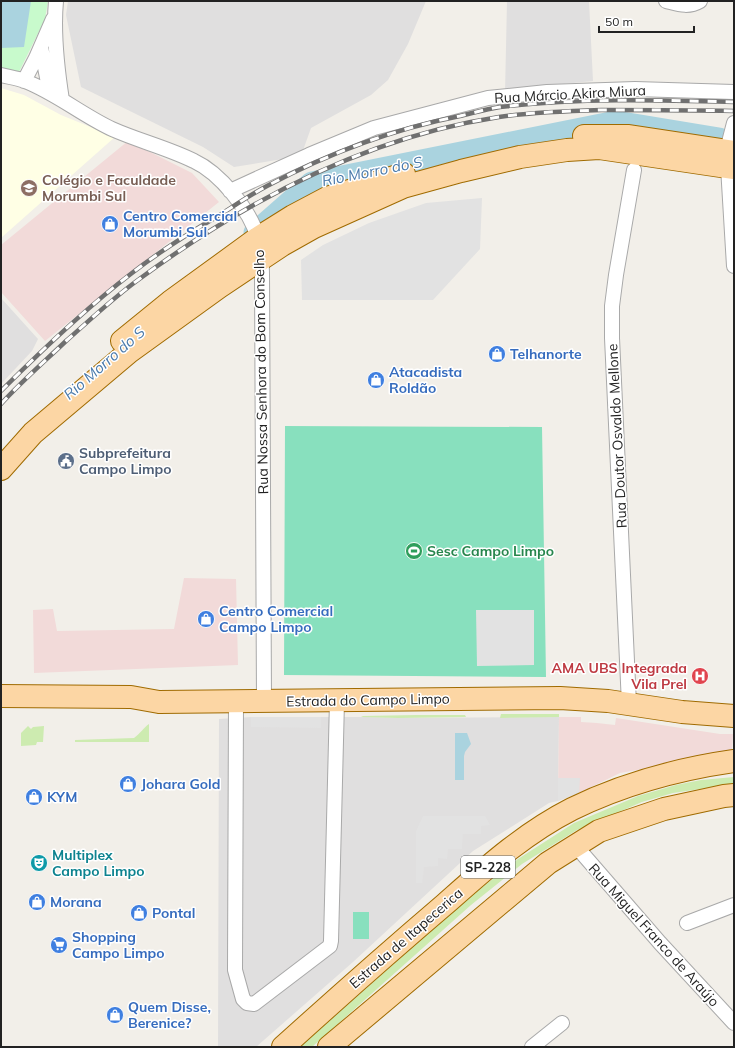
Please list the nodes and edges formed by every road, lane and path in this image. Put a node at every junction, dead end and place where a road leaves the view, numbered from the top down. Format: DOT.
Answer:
graph roads {
  1 [pos="666,1"];
  2 [pos="700,1"];
  3 [pos="55,8"];
  4 [pos="41,47"];
  5 [pos="1,76"];
  6 [pos="24,81"];
  7 [pos="734,92"];
  8 [pos="50,93"];
  9 [pos="62,100"];
  10 [pos="734,123"];
  11 [pos="731,159"];
  12 [pos="634,170"];
  13 [pos="230,191"];
  14 [pos="260,248"];
  15 [pos="734,266"];
  16 [pos="1,448"];
  17 [pos="1,469"];
  18 [pos="1,696"];
  19 [pos="337,701"];
  20 [pos="159,702"];
  21 [pos="236,702"];
  22 [pos="264,702"];
  23 [pos="629,704"];
  24 [pos="1,710"];
  25 [pos="734,716"];
  26 [pos="734,761"];
  27 [pos="734,795"];
  28 [pos="575,845"];
  29 [pos="734,905"];
  30 [pos="687,923"];
  31 [pos="562,1023"];
  32 [pos="734,1023"];
  33 [pos="283,1047"];
  34 [pos="329,1047"];
  35 [pos="532,1047"];
  1 -- 2 [label="street"];
  3 -- 4 [label="street"];
  3 -- 9 [label="street"];
  4 -- 6 [label="street"];
  4 -- 8 [label="street"];
  5 -- 6 [label="street, Rua Nossa Senhora do Bom Conselho"];
  6 -- 8 [label="street, Rua Nossa Senhora do Bom Conselho"];
  7 -- 13 [label="street, Rua Márcio Akira Miura"];
  8 -- 9 [label="street, Rua Nossa Senhora do Bom Conselho"];
  9 -- 13 [label="street, Rua Nossa Senhora do Bom Conselho"];
  10 -- 11 [label="street"];
  11 -- 14 [label="main road"];
  11 -- 15 [label="street"];
  12 -- 23 [label="street, Rua Doutor Osvaldo Mellone"];
  13 -- 14 [label="street, Rua Nossa Senhora do Bom Conselho"];
  14 -- 16 [label="main road"];
  14 -- 17 [label="main road"];
  14 -- 22 [label="street, Rua Nossa Senhora do Bom Conselho"];
  18 -- 20 [label="main road, Estrada do Campo Limpo"];
  19 -- 21 [label="street"];
  19 -- 22 [label="main road, Estrada do Campo Limpo"];
  19 -- 23 [label="main road, Estrada do Campo Limpo"];
  20 -- 21 [label="main road, Estrada do Campo Limpo"];
  20 -- 24 [label="main road"];
  21 -- 22 [label="main road, Estrada do Campo Limpo"];
  23 -- 25 [label="main road, Estrada do Campo Limpo"];
  26 -- 33 [label="main road, Estrada de Itapecerica / SP-228"];
  27 -- 28 [label="main road, SP-228"];
  28 -- 32 [label="street, Rua Miguel Franco de Araújo"];
  28 -- 34 [label="main road, SP-228"];
  29 -- 30 [label="street"];
  31 -- 35 [label="street"];
}
